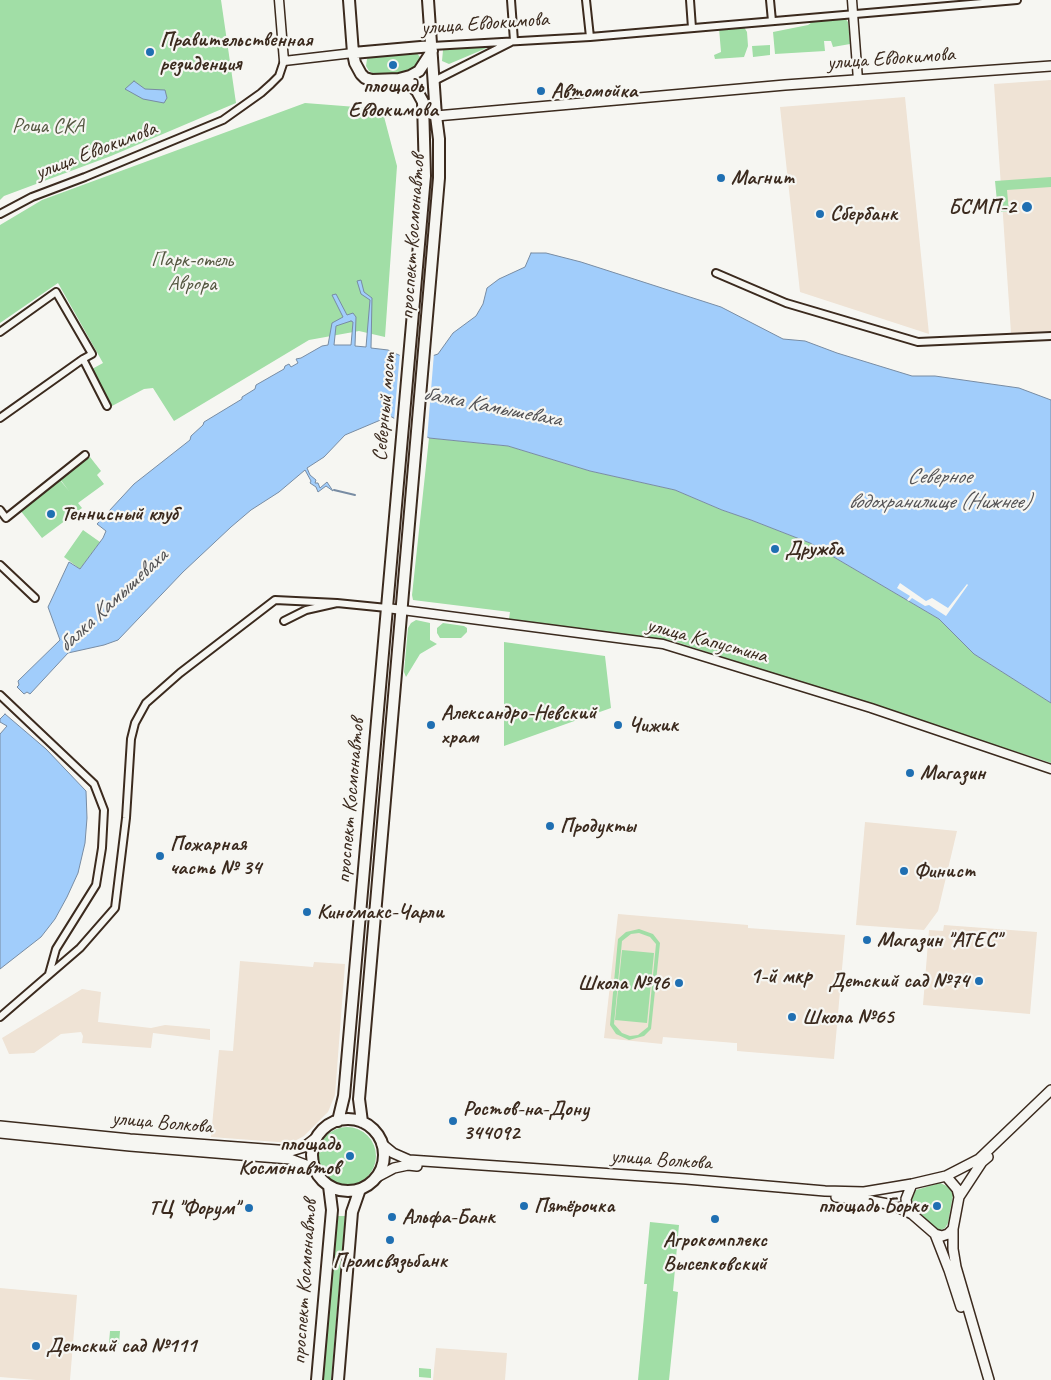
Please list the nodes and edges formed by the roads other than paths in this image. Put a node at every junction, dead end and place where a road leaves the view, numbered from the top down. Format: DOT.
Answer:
graph roads {
  1 [pos="279,0"];
  2 [pos="348,0"];
  3 [pos="428,0"];
  4 [pos="511,0"];
  5 [pos="586,0"];
  6 [pos="690,0"];
  7 [pos="770,0"];
  8 [pos="852,0"];
  9 [pos="1008,0"];
  10 [pos="1017,0"];
  11 [pos="937,3"];
  12 [pos="853,14"];
  13 [pos="772,21"];
  14 [pos="692,28"];
  15 [pos="590,37"];
  16 [pos="514,41"];
  17 [pos="432,49"];
  18 [pos="353,53"];
  19 [pos="284,61"];
  20 [pos="1051,66"];
  21 [pos="399,79"];
  22 [pos="858,80"];
  23 [pos="434,81"];
  24 [pos="424,109"];
  25 [pos="436,116"];
  26 [pos="0,214"];
  27 [pos="716,273"];
  28 [pos="0,332"];
  29 [pos="410,333"];
  30 [pos="425,335"];
  31 [pos="1051,336"];
  32 [pos="83,359"];
  33 [pos="107,406"];
  34 [pos="0,418"];
  35 [pos="85,455"];
  36 [pos="398,483"];
  37 [pos="412,485"];
  38 [pos="0,510"];
  39 [pos="0,565"];
  40 [pos="35,598"];
  41 [pos="337,603"];
  42 [pos="387,608"];
  43 [pos="401,610"];
  44 [pos="284,621"];
  45 [pos="0,695"];
  46 [pos="1051,769"];
  47 [pos="49,975"];
  48 [pos="0,1016"];
  49 [pos="1051,1090"];
  50 [pos="1051,1097"];
  51 [pos="338,1121"];
  52 [pos="362,1122"];
  53 [pos="0,1126"];
  54 [pos="0,1133"];
  55 [pos="317,1138"];
  56 [pos="382,1144"];
  57 [pos="314,1168"];
  58 [pos="377,1176"];
  59 [pos="946,1176"];
  60 [pos="912,1184"];
  61 [pos="329,1186"];
  62 [pos="360,1189"];
  63 [pos="960,1197"];
  64 [pos="912,1214"];
  65 [pos="953,1229"];
  66 [pos="935,1234"];
  67 [pos="317,1380"];
  68 [pos="338,1380"];
  69 [pos="983,1380"];
  70 [pos="989,1380"];
  1 -- 19 [label="street"];
  2 -- 18 [label="main road"];
  3 -- 17 [label="main road, проспект Космонавтов"];
  4 -- 16 [label="street"];
  5 -- 15 [label="street"];
  6 -- 14 [label="street"];
  7 -- 13 [label="street"];
  8 -- 12 [label="street"];
  9 -- 10 [label="street, улица Евдокимова"];
  9 -- 11 [label="street, улица Евдокимова"];
  11 -- 12 [label="street, улица Евдокимова"];
  12 -- 13 [label="street, улица Евдокимова"];
  12 -- 22 [label="street"];
  13 -- 14 [label="street, улица Евдокимова"];
  14 -- 15 [label="street, улица Евдокимова"];
  15 -- 16 [label="street, улица Евдокимова"];
  16 -- 17 [label="street, улица Евдокимова"];
  16 -- 23 [label="street"];
  17 -- 18 [label="main road, улица Евдокимова"];
  17 -- 21 [label="main road"];
  17 -- 23 [label="main road, проспект Космонавтов"];
  18 -- 19 [label="street, улица Евдокимова"];
  18 -- 21 [label="main road"];
  19 -- 26 [label="street, улица Евдокимова"];
  20 -- 22 [label="main road, улица Евдокимова"];
  21 -- 24 [label="main road"];
  22 -- 25 [label="main road, улица Евдокимова"];
  23 -- 25 [label="main road, проспект Космонавтов"];
  24 -- 25 [label="main road"];
  24 -- 29 [label="main road, проспект Космонавтов"];
  25 -- 30 [label="main road, проспект Космонавтов"];
  27 -- 31 [label="street"];
  28 -- 32 [label="street"];
  29 -- 36 [label="main road, Северный мост"];
  30 -- 37 [label="main road, Северный мост"];
  32 -- 33 [label="street"];
  32 -- 34 [label="street"];
  35 -- 38 [label="street"];
  36 -- 42 [label="main road, проспект Космонавтов"];
  37 -- 43 [label="main road, проспект Космонавтов"];
  39 -- 40 [label="street"];
  41 -- 42 [label="street, улица Капустина"];
  41 -- 44 [label="street, улица Капустина"];
  41 -- 47 [label="street"];
  42 -- 43 [label="street, улица Капустина"];
  42 -- 51 [label="main road, проспект Космонавтов"];
  43 -- 46 [label="street, улица Капустина"];
  43 -- 52 [label="main road, проспект Космонавтов"];
  45 -- 47 [label="street"];
  47 -- 48 [label="street"];
  49 -- 59 [label="main road"];
  50 -- 63 [label="main road"];
  51 -- 52 [label="main road"];
  51 -- 55 [label="main road"];
  52 -- 56 [label="main road"];
  53 -- 55 [label="main road, улица Волкова"];
  54 -- 57 [label="main road, улица Волкова"];
  55 -- 57 [label="main road"];
  56 -- 58 [label="main road"];
  56 -- 60 [label="main road, улица Волкова"];
  57 -- 61 [label="main road"];
  58 -- 62 [label="main road"];
  58 -- 64 [label="main road, улица Волкова"];
  59 -- 60 [label="main road"];
  59 -- 63 [label="main road"];
  60 -- 64 [label="main road"];
  61 -- 62 [label="main road"];
  61 -- 67 [label="main road, проспект Космонавтов"];
  62 -- 68 [label="main road, проспект Космонавтов"];
  63 -- 65 [label="main road"];
  64 -- 66 [label="main road"];
  65 -- 66 [label="main road"];
  65 -- 70 [label="main road"];
  66 -- 69 [label="main road"];
}
